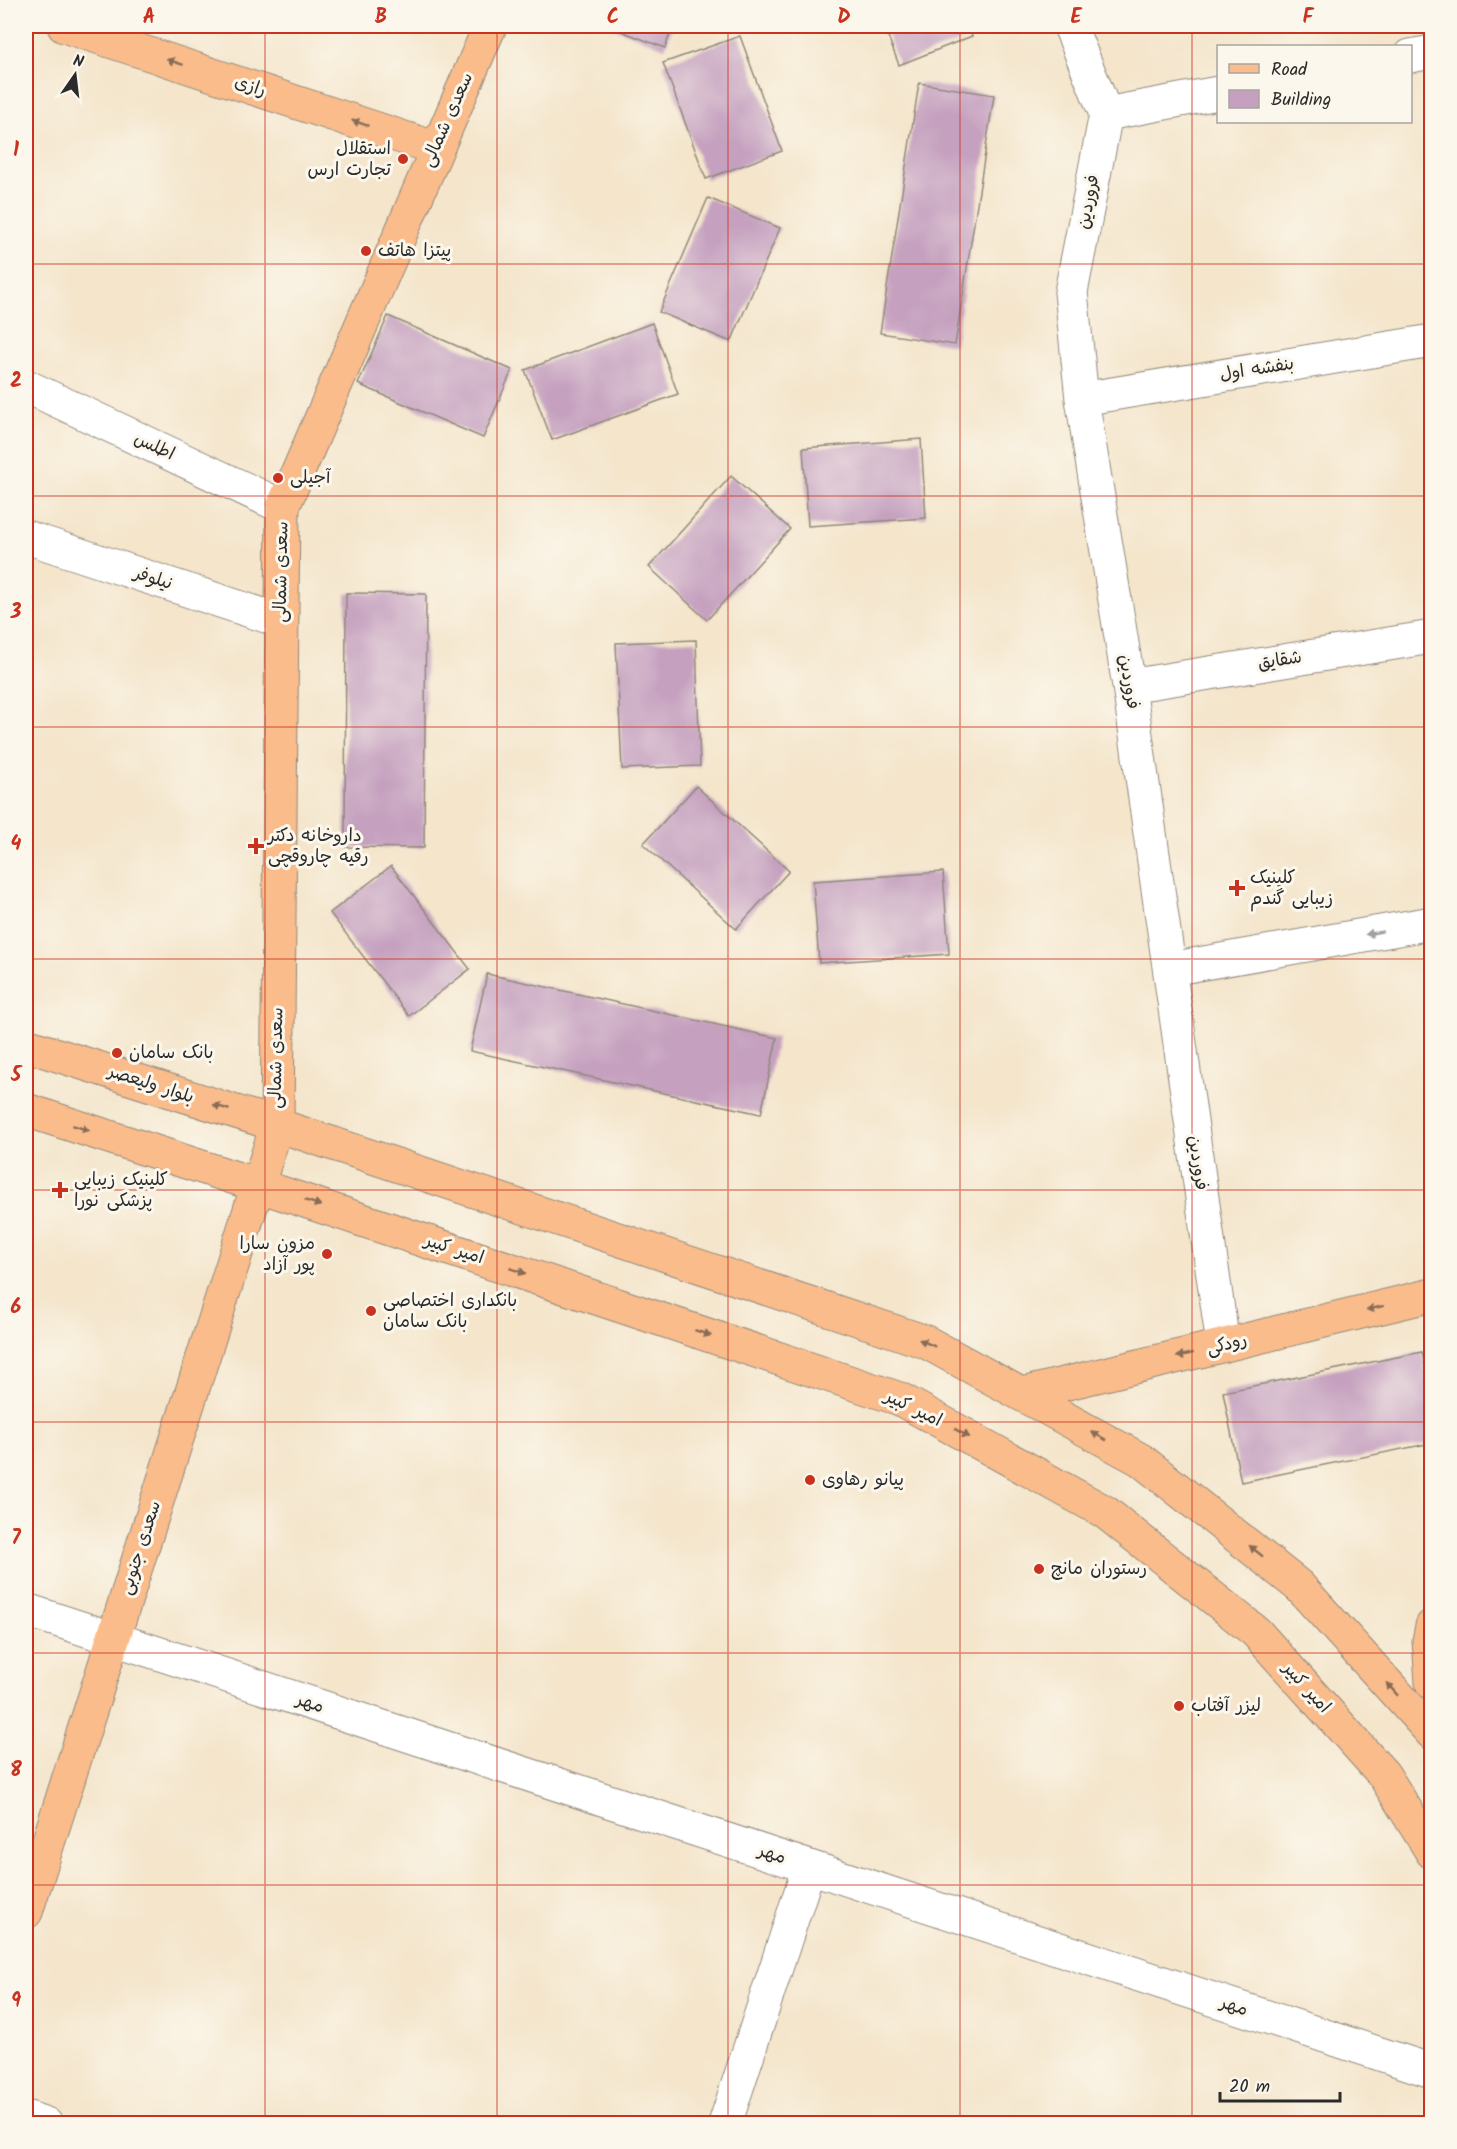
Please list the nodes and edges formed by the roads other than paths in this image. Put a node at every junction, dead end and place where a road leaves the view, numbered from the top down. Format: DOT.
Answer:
graph roads {
  1 [pos="64,26"];
  2 [pos="490,26"];
  3 [pos="1070,26"];
  4 [pos="1431,52"];
  5 [pos="1412,56"];
  6 [pos="1217,93"];
  7 [pos="1106,114"];
  8 [pos="435,148"];
  9 [pos="1431,341"];
  10 [pos="26,386"];
  11 [pos="1082,399"];
  12 [pos="284,507"];
  13 [pos="26,537"];
  14 [pos="281,621"];
  15 [pos="1431,637"];
  16 [pos="1129,686"];
  17 [pos="1431,922"];
  18 [pos="1170,969"];
  19 [pos="26,1045"];
  20 [pos="26,1110"];
  21 [pos="276,1125"];
  22 [pos="257,1185"];
  23 [pos="1431,1295"];
  24 [pos="1223,1345"];
  25 [pos="1022,1394"];
  26 [pos="26,1610"];
  27 [pos="1431,1626"];
  28 [pos="113,1639"];
  29 [pos="1431,1683"];
  30 [pos="1431,1733"];
  31 [pos="1431,1852"];
  32 [pos="809,1867"];
  33 [pos="26,1912"];
  34 [pos="1431,2071"];
  35 [pos="26,2117"];
  36 [pos="46,2124"];
  37 [pos="725,2124"];
  8 -- 1 [label="main road, رازی, one-way"];
  2 -- 8 [label="main road, سعدى شمالى"];
  3 -- 7 [label="street"];
  4 -- 5 [label="street"];
  6 -- 7 [label="street"];
  7 -- 11 [label="street, فروردین"];
  8 -- 12 [label="main road, سعدى شمالى"];
  9 -- 11 [label="street, بنفشه اول"];
  10 -- 12 [label="street, اطلس"];
  11 -- 16 [label="street, فروردین"];
  12 -- 14 [label="main road, سعدى شمالى"];
  13 -- 14 [label="street, نیلوفر"];
  14 -- 21 [label="main road, سعدى شمالى"];
  15 -- 16 [label="street, شقایق"];
  16 -- 18 [label="street, فروردین"];
  17 -- 18 [label="street, one-way"];
  18 -- 24 [label="street, فروردین"];
  21 -- 19 [label="main road, بلوار ولیعصر, one-way"];
  20 -- 22 [label="main road, one-way"];
  21 -- 22 [label="main road, سعدى شمالى"];
  25 -- 21 [label="main road, one-way"];
  22 -- 28 [label="main road, سعدى جنوبی"];
  22 -- 31 [label="main road, امیر کبیر, one-way"];
  23 -- 24 [label="main road, رودکى, one-way"];
  24 -- 25 [label="main road, رودکى, one-way"];
  30 -- 25 [label="main road, one-way"];
  26 -- 28 [label="street, مهر"];
  27 -- 29 [label="main road"];
  28 -- 32 [label="street, مهر"];
  28 -- 33 [label="main road, سعدى جنوبی"];
  32 -- 34 [label="street, مهر"];
  32 -- 37 [label="street"];
  35 -- 36 [label="street"];
}
